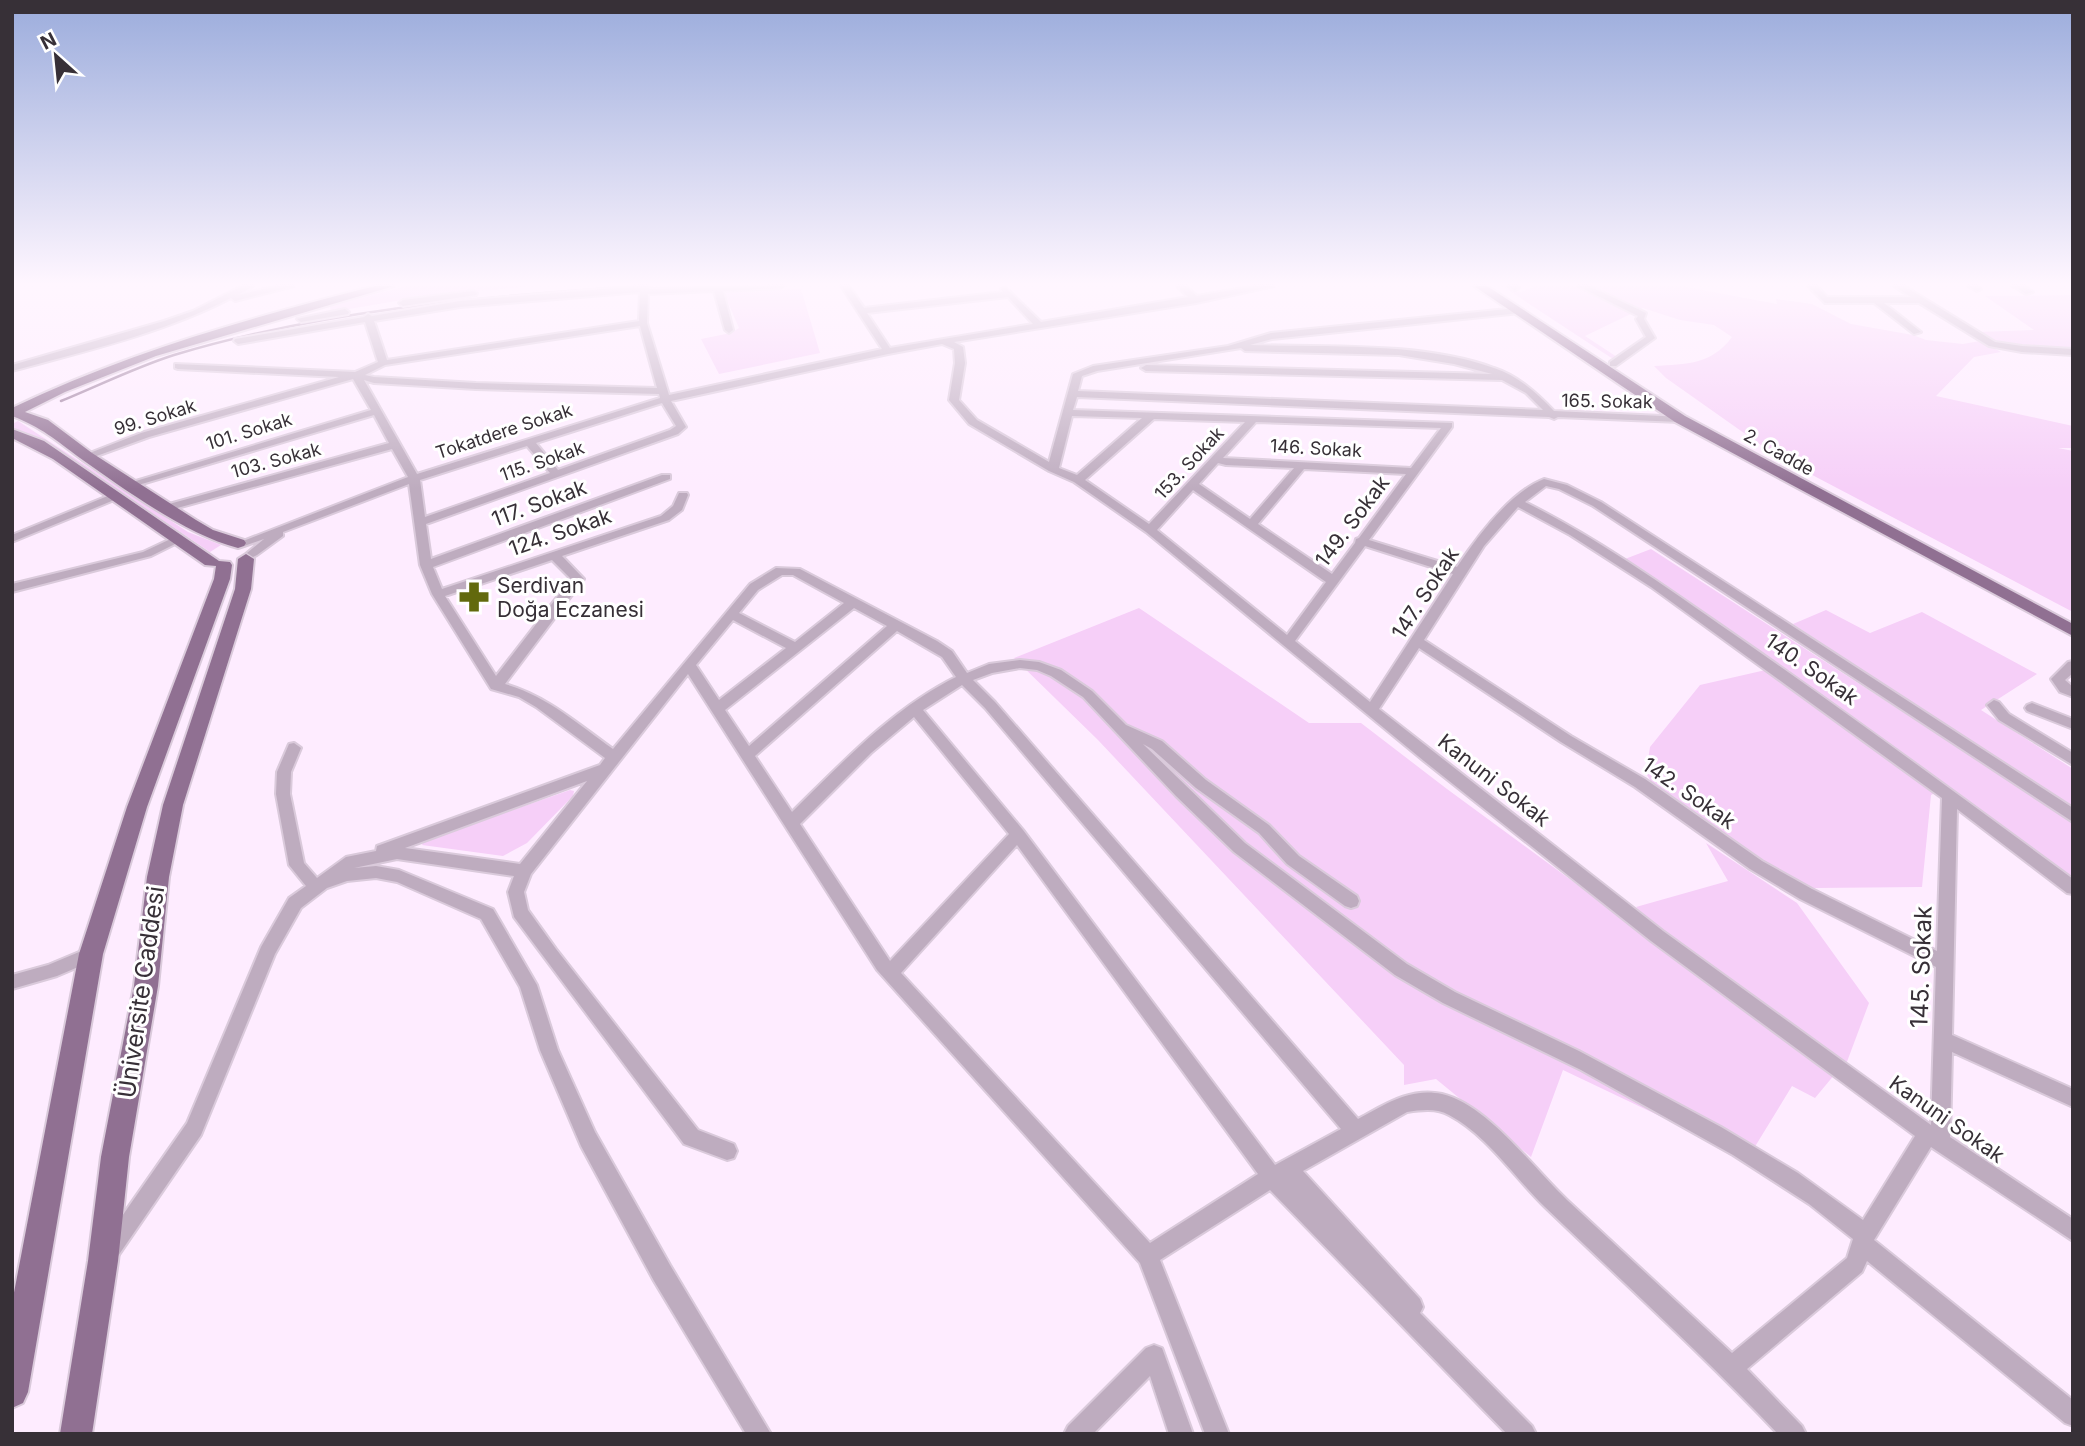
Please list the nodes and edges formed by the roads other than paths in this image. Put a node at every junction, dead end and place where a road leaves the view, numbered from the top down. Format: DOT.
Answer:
graph roads {
  1 [pos="53,353"];
  2 [pos="146,353"];
  3 [pos="154,353"];
  4 [pos="380,353"];
  5 [pos="445,353"];
  6 [pos="652,353"];
  7 [pos="875,353"];
  8 [pos="959,353"];
  9 [pos="1193,353"];
  10 [pos="1409,353"];
  11 [pos="1581,353"];
  12 [pos="1597,353"];
  13 [pos="1628,353"];
  14 [pos="383,363"];
  15 [pos="1613,364"];
  16 [pos="178,366"];
  17 [pos="1103,367"];
  18 [pos="12,368"];
  19 [pos="356,375"];
  20 [pos="1505,377"];
  21 [pos="58,389"];
  22 [pos="1072,394"];
  23 [pos="664,395"];
  24 [pos="14,411"];
  25 [pos="376,411"];
  26 [pos="1068,413"];
  27 [pos="1152,415"];
  28 [pos="1554,416"];
  29 [pos="1254,418"];
  30 [pos="1680,419"];
  31 [pos="43,423"];
  32 [pos="15,435"];
  33 [pos="529,441"];
  34 [pos="395,445"];
  35 [pos="87,456"];
  36 [pos="1218,460"];
  37 [pos="1303,464"];
  38 [pos="1053,469"];
  39 [pos="1413,471"];
  40 [pos="557,475"];
  41 [pos="666,477"];
  42 [pos="414,478"];
  43 [pos="1078,480"];
  44 [pos="131,484"];
  45 [pos="1194,485"];
  46 [pos="683,495"];
  47 [pos="115,496"];
  48 [pos="1517,502"];
  49 [pos="166,508"];
  50 [pos="422,522"];
  51 [pos="1252,524"];
  52 [pos="1150,530"];
  53 [pos="177,539"];
  54 [pos="12,540"];
  55 [pos="1360,541"];
  56 [pos="236,554"];
  57 [pos="553,554"];
  58 [pos="426,565"];
  59 [pos="1460,572"];
  60 [pos="1332,580"];
  61 [pos="12,588"];
  62 [pos="439,594"];
  63 [pos="853,602"];
  64 [pos="731,614"];
  65 [pos="2073,615"];
  66 [pos="897,625"];
  67 [pos="2073,631"];
  68 [pos="1417,640"];
  69 [pos="1289,642"];
  70 [pos="795,647"];
  71 [pos="689,665"];
  72 [pos="2073,665"];
  73 [pos="964,680"];
  74 [pos="496,687"];
  75 [pos="2073,693"];
  76 [pos="1994,705"];
  77 [pos="2032,708"];
  78 [pos="717,709"];
  79 [pos="915,709"];
  80 [pos="1372,710"];
  81 [pos="1116,724"];
  82 [pos="2073,724"];
  83 [pos="294,748"];
  84 [pos="747,755"];
  85 [pos="2073,760"];
  86 [pos="611,763"];
  87 [pos="1950,795"];
  88 [pos="2073,816"];
  89 [pos="791,823"];
  90 [pos="1018,834"];
  91 [pos="352,861"];
  92 [pos="524,871"];
  93 [pos="315,886"];
  94 [pos="2073,888"];
  95 [pos="1351,901"];
  96 [pos="91,954"];
  97 [pos="1946,964"];
  98 [pos="890,973"];
  99 [pos="12,982"];
  100 [pos="1943,1039"];
  101 [pos="2073,1098"];
  102 [pos="1355,1131"];
  103 [pos="1934,1137"];
  104 [pos="727,1151"];
  105 [pos="1280,1173"];
  106 [pos="2073,1231"];
  107 [pos="1863,1240"];
  108 [pos="1148,1256"];
  109 [pos="103,1261"];
  110 [pos="1731,1368"];
  111 [pos="12,1392"];
  112 [pos="2073,1415"];
  113 [pos="76,1434"];
  114 [pos="759,1434"];
  115 [pos="1076,1434"];
  116 [pos="1181,1434"];
  117 [pos="1217,1434"];
  118 [pos="1526,1434"];
  119 [pos="1794,1434"];
  1 -- 18 [label="street"];
  2 -- 24 [label="main road"];
  3 -- 21 [label="main road"];
  4 -- 14 [label="street"];
  5 -- 14 [label="street, 99. Sokak"];
  6 -- 23 [label="street"];
  7 -- 23 [label="street"];
  8 -- 38 [label="street, Kanuni Sokak"];
  9 -- 17 [label="street"];
  10 -- 20 [label="street"];
  11 -- 30 [label="main road, 2. Cadde"];
  12 -- 15 [label="main road, 2. Cadde"];
  13 -- 15 [label="street"];
  14 -- 19 [label="street, 99. Sokak"];
  15 -- 65 [label="main road, 2. Cadde"];
  16 -- 19 [label="street"];
  17 -- 20 [label="street"];
  17 -- 22 [label="street"];
  19 -- 23 [label="street"];
  19 -- 25 [label="street"];
  19 -- 35 [label="street, 99. Sokak"];
  20 -- 28 [label="street"];
  21 -- 24 [label="main road"];
  21 -- 31 [label="main road"];
  22 -- 26 [label="street"];
  22 -- 28 [label="street, 165. Sokak"];
  23 -- 33 [label="street, Tokatdere Sokak"];
  23 -- 40 [label="street, 115. Sokak"];
  24 -- 31 [label="main road"];
  25 -- 34 [label="street"];
  25 -- 44 [label="street, 101. Sokak"];
  26 -- 27 [label="street"];
  26 -- 38 [label="street"];
  27 -- 29 [label="street"];
  27 -- 43 [label="street"];
  28 -- 30 [label="street, 165. Sokak"];
  29 -- 36 [label="street, 153. Sokak"];
  29 -- 39 [label="street, 149. Sokak"];
  30 -- 67 [label="main road, 2. Cadde"];
  31 -- 35 [label="main road"];
  32 -- 47 [label="main road"];
  33 -- 40 [label="street"];
  33 -- 42 [label="street, Tokatdere Sokak"];
  34 -- 42 [label="street"];
  34 -- 49 [label="street, 103. Sokak"];
  35 -- 44 [label="main road"];
  36 -- 37 [label="street, 146. Sokak"];
  36 -- 45 [label="street, 153. Sokak"];
  37 -- 39 [label="street, 146. Sokak"];
  37 -- 51 [label="street"];
  38 -- 43 [label="street, Kanuni Sokak"];
  39 -- 55 [label="street, 149. Sokak"];
  40 -- 50 [label="street, 115. Sokak"];
  41 -- 58 [label="street, 117. Sokak"];
  42 -- 50 [label="street"];
  42 -- 56 [label="street, Tokatdere Sokak"];
  43 -- 52 [label="street, Kanuni Sokak"];
  44 -- 49 [label="main road"];
  45 -- 51 [label="street"];
  45 -- 52 [label="street, 153. Sokak"];
  46 -- 57 [label="street, 124. Sokak"];
  47 -- 53 [label="main road"];
  47 -- 54 [label="street"];
  48 -- 59 [label="street, 147. Sokak"];
  48 -- 87 [label="street, 140. Sokak"];
  48 -- 88 [label="street, 147. Sokak"];
  49 -- 56 [label="main road"];
  50 -- 58 [label="street"];
  51 -- 60 [label="street"];
  52 -- 69 [label="street, Kanuni Sokak"];
  53 -- 56 [label="main road"];
  53 -- 61 [label="street"];
  55 -- 59 [label="street"];
  55 -- 60 [label="street, 149. Sokak"];
  56 -- 96 [label="main road, Üniversite Caddesi"];
  56 -- 109 [label="main road, Üniversite Caddesi"];
  57 -- 62 [label="street, 124. Sokak"];
  57 -- 74 [label="street"];
  58 -- 62 [label="street"];
  59 -- 68 [label="street, 147. Sokak"];
  60 -- 69 [label="street, 149. Sokak"];
  62 -- 74 [label="street"];
  63 -- 64 [label="street"];
  63 -- 66 [label="street"];
  63 -- 70 [label="street"];
  64 -- 70 [label="street"];
  64 -- 71 [label="street"];
  66 -- 73 [label="street"];
  66 -- 84 [label="street"];
  68 -- 80 [label="street, 147. Sokak"];
  68 -- 97 [label="street, 142. Sokak"];
  69 -- 80 [label="street, Kanuni Sokak"];
  70 -- 78 [label="street"];
  71 -- 78 [label="street"];
  71 -- 86 [label="street"];
  72 -- 75 [label="street"];
  73 -- 79 [label="street"];
  73 -- 81 [label="street"];
  73 -- 102 [label="street"];
  74 -- 86 [label="street"];
  76 -- 85 [label="street"];
  77 -- 82 [label="street"];
  78 -- 84 [label="street"];
  79 -- 89 [label="street"];
  79 -- 90 [label="street"];
  80 -- 103 [label="street, Kanuni Sokak"];
  81 -- 95 [label="street"];
  81 -- 107 [label="street"];
  83 -- 93 [label="street"];
  84 -- 89 [label="street"];
  86 -- 91 [label="street"];
  86 -- 92 [label="street"];
  87 -- 94 [label="street, 140. Sokak"];
  87 -- 97 [label="street, 145. Sokak"];
  89 -- 98 [label="street"];
  90 -- 98 [label="street"];
  90 -- 105 [label="street"];
  91 -- 92 [label="street"];
  91 -- 93 [label="street"];
  92 -- 104 [label="street"];
  93 -- 109 [label="street"];
  93 -- 114 [label="street"];
  96 -- 99 [label="street"];
  96 -- 111 [label="main road, Üniversite Caddesi"];
  97 -- 100 [label="street, 145. Sokak"];
  98 -- 108 [label="street"];
  100 -- 101 [label="street"];
  100 -- 103 [label="street, 145. Sokak"];
  102 -- 105 [label="street"];
  102 -- 110 [label="street"];
  103 -- 106 [label="street, Kanuni Sokak"];
  103 -- 107 [label="street"];
  105 -- 108 [label="street"];
  105 -- 118 [label="street"];
  107 -- 110 [label="street"];
  107 -- 112 [label="street"];
  108 -- 117 [label="street"];
  109 -- 113 [label="main road, Üniversite Caddesi"];
  110 -- 119 [label="street"];
  115 -- 116 [label="street"];
}
